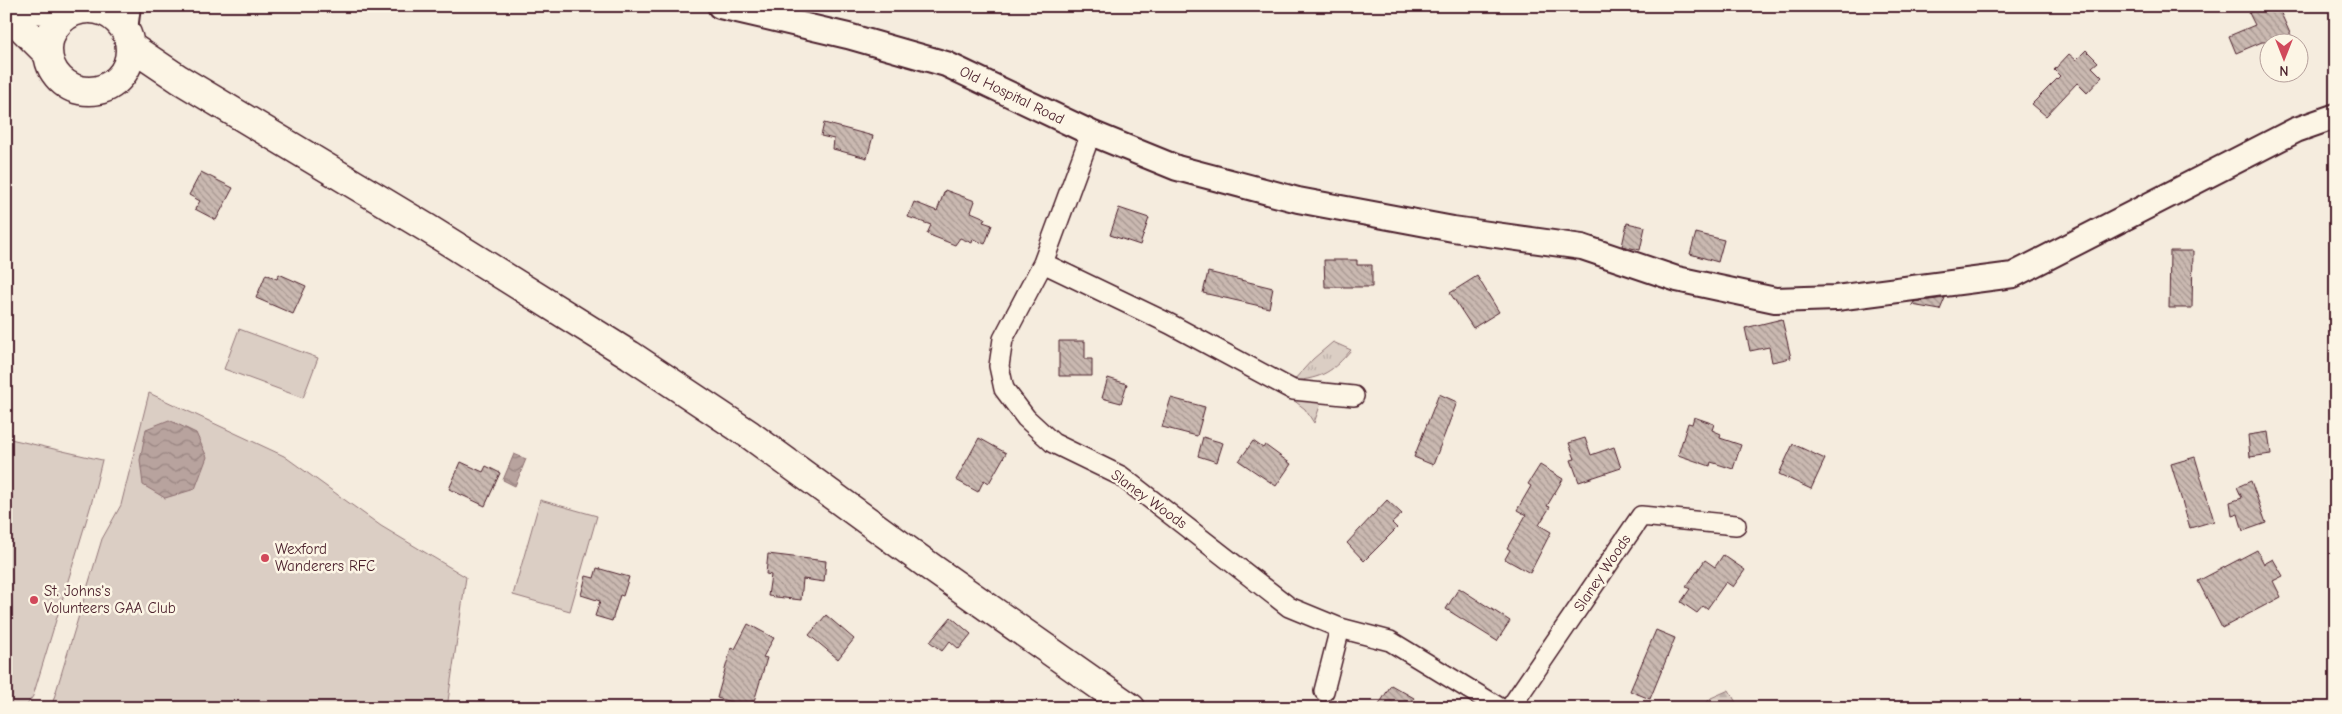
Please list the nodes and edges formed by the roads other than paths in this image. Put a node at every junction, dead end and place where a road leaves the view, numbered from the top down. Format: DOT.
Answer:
graph roads {
  1 [pos="16,6"];
  2 [pos="720,6"];
  3 [pos="81,10"];
  4 [pos="6,12"];
  5 [pos="128,27"];
  6 [pos="48,54"];
  7 [pos="121,76"];
  8 [pos="178,79"];
  9 [pos="2336,116"];
  10 [pos="1091,133"];
  11 [pos="1043,263"];
  12 [pos="1354,396"];
  13 [pos="1736,525"];
  14 [pos="1340,628"];
  15 [pos="1324,691"];
  16 [pos="1131,708"];
  17 [pos="1500,708"];
  18 [pos="1510,708"];
  1 -- 3 [label="main road"];
  2 -- 10 [label="street, Old Hospital Road"];
  3 -- 5 [label="main road"];
  3 -- 6 [label="main road"];
  4 -- 6 [label="main road"];
  5 -- 7 [label="main road"];
  5 -- 8 [label="main road"];
  6 -- 7 [label="main road"];
  7 -- 8 [label="main road"];
  8 -- 16 [label="main road"];
  9 -- 10 [label="street, Old Hospital Road"];
  10 -- 11 [label="street, Slaney Woods"];
  11 -- 12 [label="street"];
  11 -- 14 [label="street, Slaney Woods"];
  13 -- 18 [label="street, Slaney Woods"];
  14 -- 15 [label="street"];
  14 -- 17 [label="street, Slaney Woods"];
}
